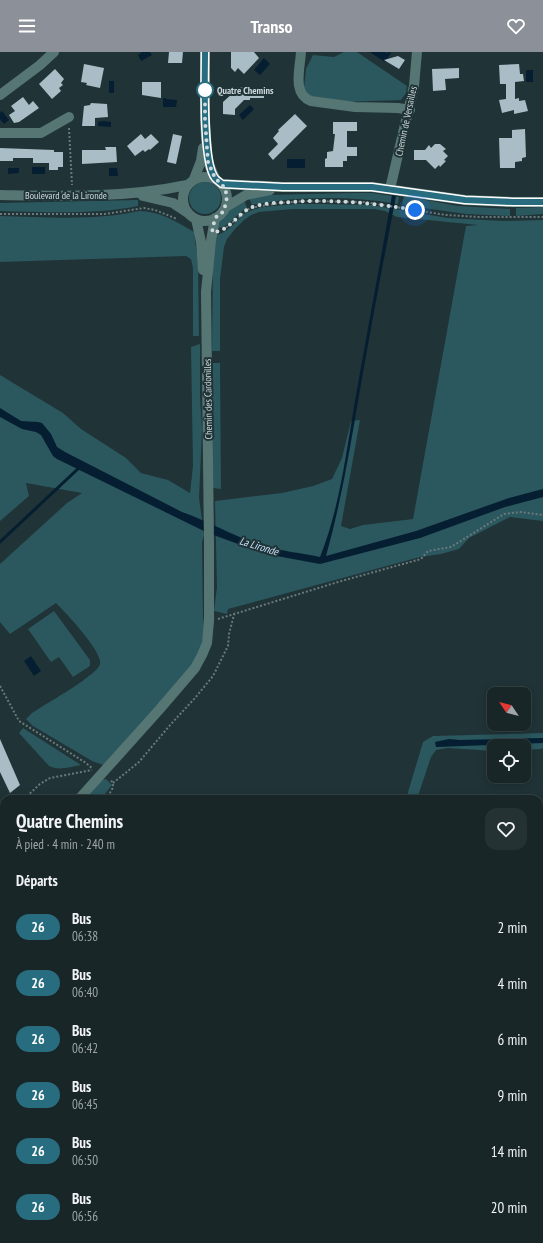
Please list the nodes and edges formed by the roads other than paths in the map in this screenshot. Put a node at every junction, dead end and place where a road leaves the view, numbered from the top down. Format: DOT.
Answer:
graph roads {
  1 [pos="54,52"];
  2 [pos="204,52"];
  3 [pos="301,52"];
  4 [pos="417,52"];
  5 [pos="0,95"];
  6 [pos="410,110"];
  7 [pos="69,117"];
  8 [pos="206,125"];
  9 [pos="0,133"];
  10 [pos="218,181"];
  11 [pos="191,182"];
  12 [pos="283,187"];
  13 [pos="390,189"];
  14 [pos="132,194"];
  15 [pos="0,195"];
  16 [pos="543,202"];
  17 [pos="226,206"];
  18 [pos="192,216"];
  19 [pos="215,218"];
  20 [pos="206,292"];
  21 [pos="82,795"];
  1 -- 5 [label="street"];
  2 -- 8 [label="street"];
  3 -- 6 [label="street"];
  4 -- 6 [label="street, Chemin de Versailles"];
  6 -- 13 [label="street, Chemin de Versailles"];
  7 -- 9 [label="street"];
  8 -- 10 [label="street"];
  8 -- 11 [label="street"];
  10 -- 11 [label="street"];
  10 -- 12 [label="street"];
  10 -- 17 [label="street"];
  11 -- 14 [label="street, Boulevard de la Lironde"];
  11 -- 18 [label="street"];
  12 -- 13 [label="street"];
  12 -- 17 [label="street"];
  13 -- 16 [label="street"];
  14 -- 15 [label="street, Boulevard de la Lironde"];
  14 -- 18 [label="street, Boulevard de la Lironde"];
  17 -- 19 [label="street"];
  18 -- 19 [label="street"];
  18 -- 20 [label="street, Chemin des Cardonilles"];
  19 -- 20 [label="street, Chemin des Cardonilles"];
  20 -- 21 [label="street, Chemin des Cardonilles"];
}
